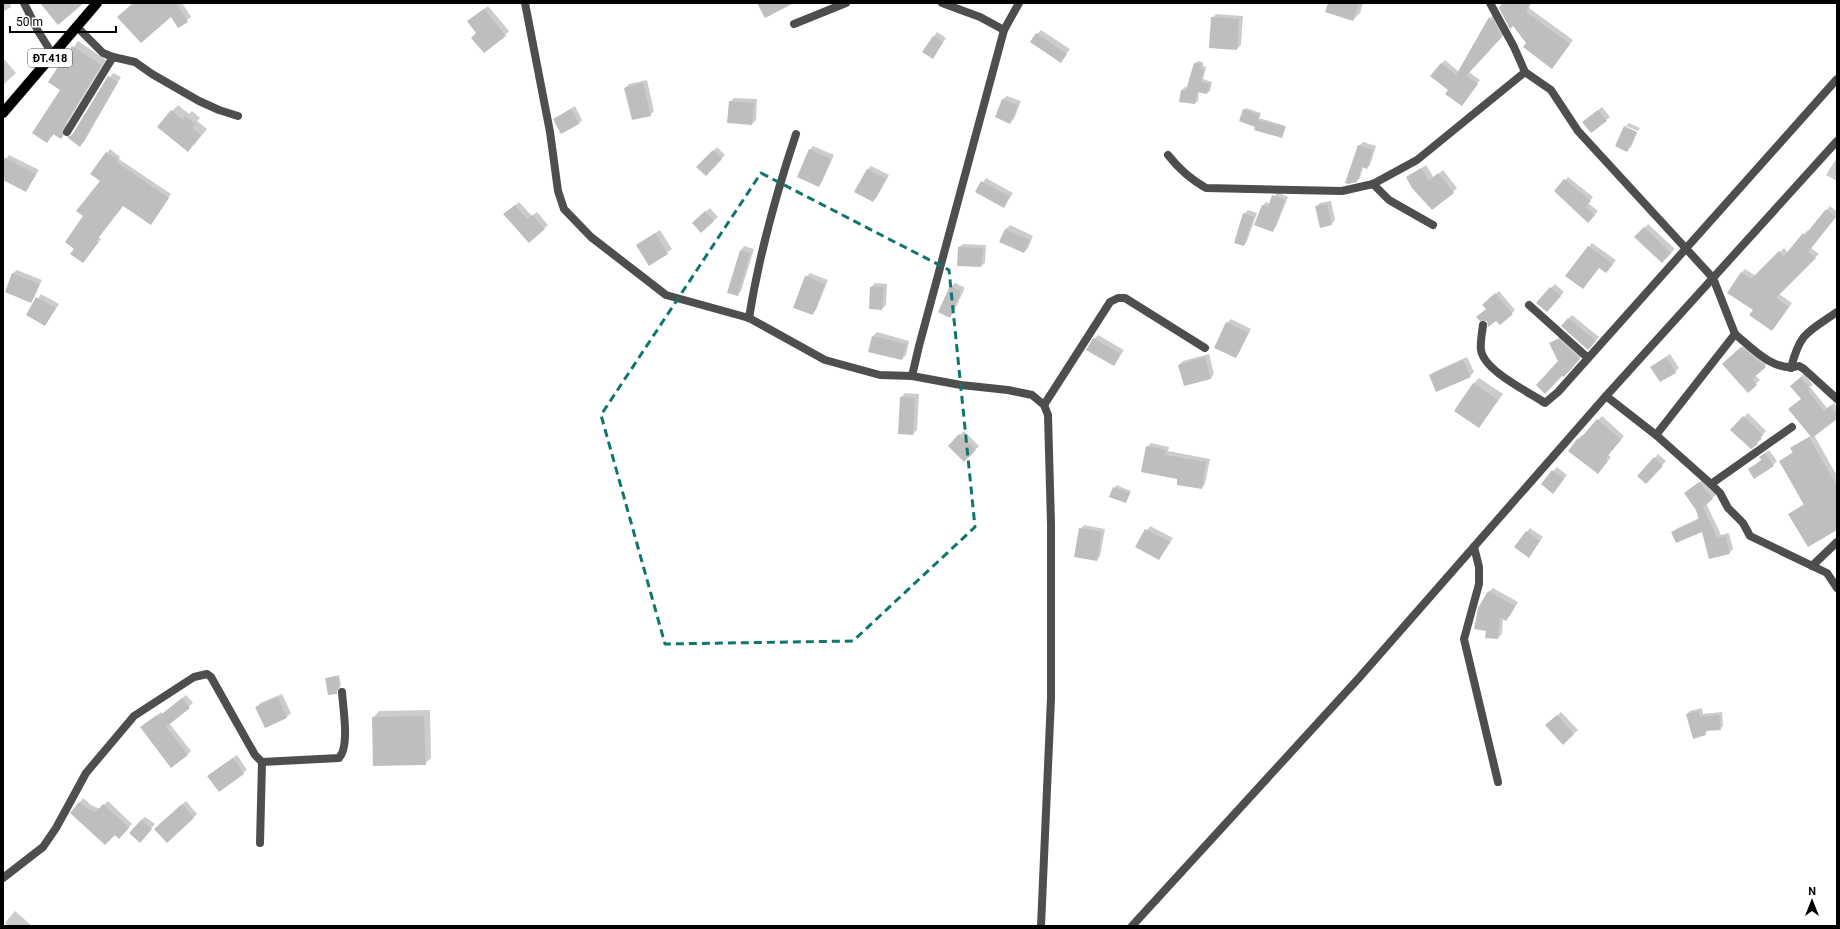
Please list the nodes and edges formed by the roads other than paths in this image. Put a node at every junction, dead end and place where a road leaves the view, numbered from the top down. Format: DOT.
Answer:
graph roads {
  1 [pos="24,3"];
  2 [pos="97,3"];
  3 [pos="525,3"];
  4 [pos="846,3"];
  5 [pos="942,3"];
  6 [pos="1019,3"];
  7 [pos="1490,3"];
  8 [pos="794,24"];
  9 [pos="76,27"];
  10 [pos="1004,30"];
  11 [pos="53,55"];
  12 [pos="113,57"];
  13 [pos="1525,72"];
  14 [pos="1837,79"];
  15 [pos="3,113"];
  16 [pos="238,116"];
  17 [pos="67,132"];
  18 [pos="796,134"];
  19 [pos="1837,141"];
  20 [pos="1168,155"];
  21 [pos="1373,184"];
  22 [pos="1433,226"];
  23 [pos="1685,248"];
  24 [pos="1714,278"];
  25 [pos="1529,305"];
  26 [pos="1837,312"];
  27 [pos="749,318"];
  28 [pos="1483,325"];
  29 [pos="1735,334"];
  30 [pos="1205,348"];
  31 [pos="1588,358"];
  32 [pos="1791,368"];
  33 [pos="912,376"];
  34 [pos="1606,396"];
  35 [pos="1837,399"];
  36 [pos="1044,404"];
  37 [pos="1792,427"];
  38 [pos="1656,435"];
  39 [pos="1711,484"];
  40 [pos="1837,542"];
  41 [pos="1474,547"];
  42 [pos="1812,566"];
  43 [pos="1837,588"];
  44 [pos="342,692"];
  45 [pos="262,762"];
  46 [pos="1498,782"];
  47 [pos="260,843"];
  48 [pos="3,878"];
  49 [pos="1041,926"];
  50 [pos="1132,926"];
  1 -- 11 [label="street"];
  2 -- 9 [label="main road, ĐT.418"];
  3 -- 27 [label="street"];
  4 -- 8 [label="street"];
  5 -- 10 [label="street"];
  6 -- 10 [label="street"];
  7 -- 13 [label="street"];
  9 -- 11 [label="main road, ĐT.418"];
  9 -- 12 [label="street"];
  10 -- 33 [label="street"];
  11 -- 15 [label="main road, ĐT.418"];
  12 -- 16 [label="street"];
  12 -- 17 [label="street"];
  13 -- 21 [label="street"];
  13 -- 23 [label="street"];
  14 -- 23 [label="street"];
  18 -- 27 [label="street"];
  19 -- 24 [label="street"];
  20 -- 21 [label="street"];
  21 -- 22 [label="street"];
  23 -- 24 [label="street"];
  23 -- 31 [label="street"];
  24 -- 29 [label="street"];
  24 -- 34 [label="street"];
  25 -- 31 [label="street"];
  26 -- 32 [label="street"];
  27 -- 33 [label="street"];
  28 -- 31 [label="street"];
  29 -- 32 [label="street"];
  29 -- 38 [label="street"];
  30 -- 36 [label="street"];
  32 -- 35 [label="street"];
  33 -- 36 [label="street"];
  34 -- 38 [label="street"];
  34 -- 41 [label="street"];
  36 -- 49 [label="street"];
  37 -- 39 [label="street"];
  38 -- 39 [label="street"];
  39 -- 42 [label="street"];
  40 -- 42 [label="street"];
  41 -- 46 [label="street"];
  41 -- 50 [label="street"];
  42 -- 43 [label="street"];
  44 -- 45 [label="street"];
  45 -- 47 [label="street"];
  45 -- 48 [label="street"];
}
